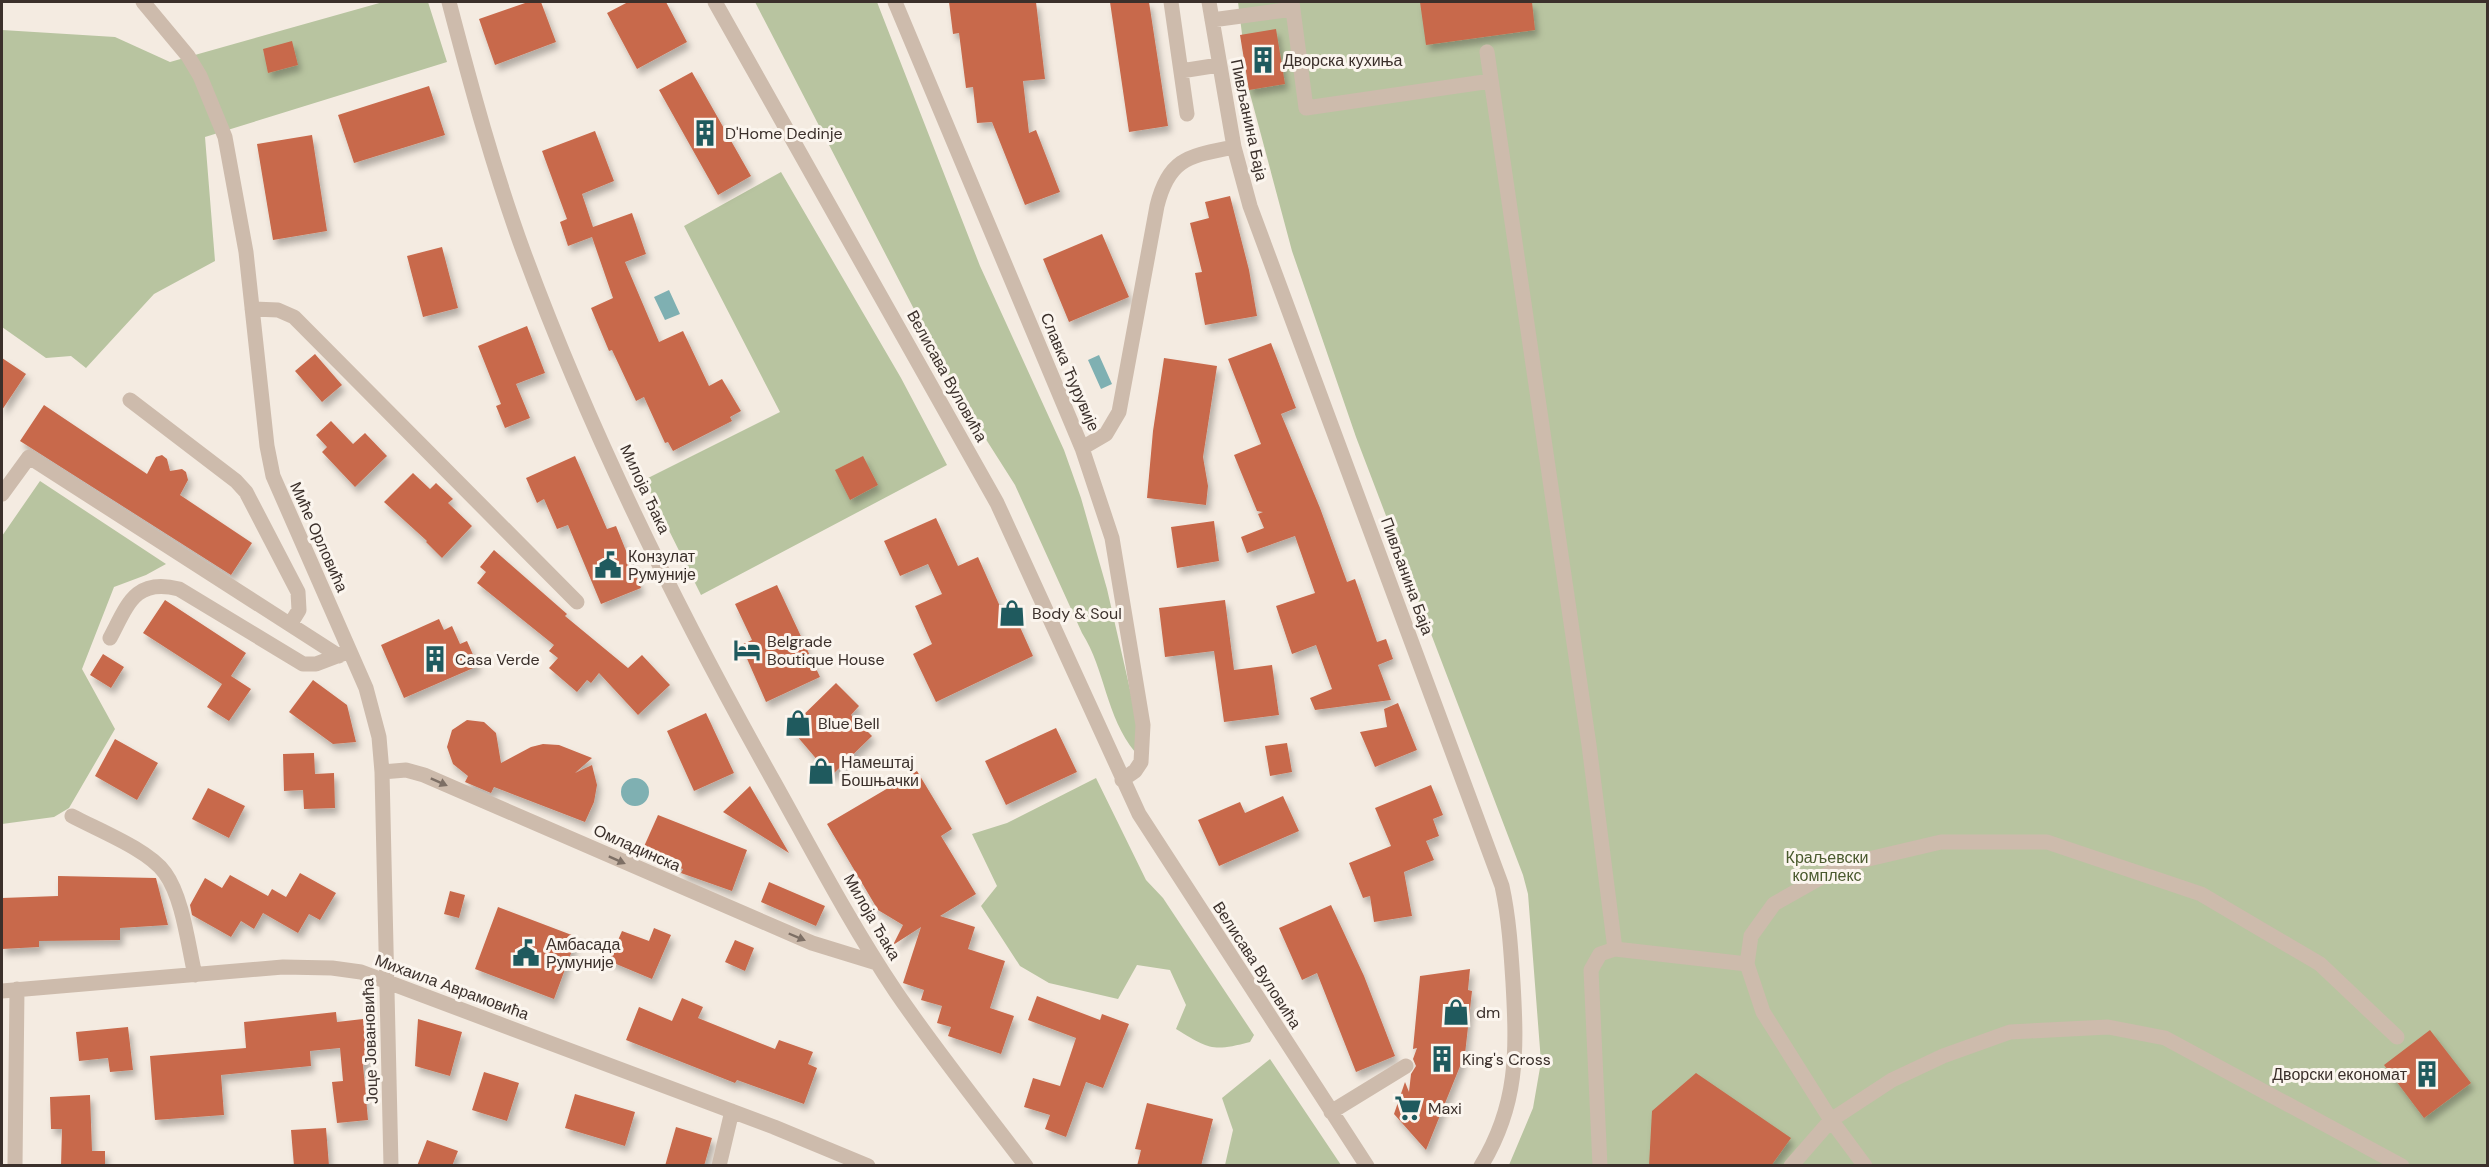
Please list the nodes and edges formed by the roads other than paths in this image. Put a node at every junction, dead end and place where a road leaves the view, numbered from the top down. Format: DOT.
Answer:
graph roads {
  1 [pos="143,2"];
  2 [pos="449,2"];
  3 [pos="715,2"];
  4 [pos="896,2"];
  5 [pos="1171,2"];
  6 [pos="1209,2"];
  7 [pos="1293,5"];
  8 [pos="1212,20"];
  9 [pos="1487,52"];
  10 [pos="1219,65"];
  11 [pos="1181,71"];
  12 [pos="1491,81"];
  13 [pos="1187,114"];
  14 [pos="1234,147"];
  15 [pos="252,309"];
  16 [pos="130,400"];
  17 [pos="1082,448"];
  18 [pos="2,494"];
  19 [pos="577,602"];
  20 [pos="291,623"];
  21 [pos="110,638"];
  22 [pos="344,653"];
  23 [pos="382,772"];
  24 [pos="1122,780"];
  25 [pos="72,816"];
  26 [pos="1615,949"];
  27 [pos="877,963"];
  28 [pos="1747,964"];
  29 [pos="195,975"];
  30 [pos="386,980"];
  31 [pos="17,989"];
  32 [pos="2,991"];
  33 [pos="2397,1037"];
  34 [pos="1406,1066"];
  35 [pos="732,1111"];
  36 [pos="1331,1112"];
  37 [pos="1831,1120"];
  38 [pos="15,1166"];
  39 [pos="391,1166"];
  40 [pos="719,1166"];
  41 [pos="868,1166"];
  42 [pos="1026,1166"];
  43 [pos="1367,1166"];
  44 [pos="1481,1166"];
  45 [pos="1600,1166"];
  46 [pos="1791,1166"];
  47 [pos="1865,1166"];
  48 [pos="2402,1166"];
  1 -- 15 [label="street, Миће Орловића"];
  2 -- 27 [label="street, Милоја Ђака"];
  3 -- 24 [label="street, Велисава Вуловића"];
  4 -- 17 [label="street, Славка Ћурувије"];
  5 -- 11 [label="street"];
  6 -- 8 [label="street, Пивљанина Баја"];
  7 -- 8 [label="street"];
  7 -- 12 [label="street"];
  8 -- 10 [label="street, Пивљанина Баја"];
  9 -- 12 [label="street"];
  10 -- 11 [label="street"];
  10 -- 14 [label="street, Пивљанина Баја"];
  11 -- 13 [label="street"];
  12 -- 26 [label="street"];
  14 -- 17 [label="street, Славка Ћурувије"];
  14 -- 44 [label="street, Пивљанина Баја"];
  15 -- 19 [label="street"];
  15 -- 22 [label="street, Миће Орловића"];
  16 -- 20 [label="street"];
  17 -- 24 [label="street"];
  18 -- 20 [label="street"];
  20 -- 22 [label="street"];
  21 -- 22 [label="street"];
  22 -- 23 [label="street, Миће Орловића"];
  23 -- 27 [label="street, Омладинска, one-way"];
  23 -- 30 [label="street, Јоце Јовановића"];
  24 -- 36 [label="street, Велисава Вуловића"];
  25 -- 29 [label="street"];
  26 -- 28 [label="street"];
  26 -- 45 [label="street"];
  27 -- 42 [label="street, Милоја Ђака"];
  28 -- 33 [label="street"];
  28 -- 37 [label="street"];
  29 -- 30 [label="street, Михаила Аврамовића"];
  29 -- 31 [label="street, Михаила Аврамовића"];
  30 -- 35 [label="street, Михаила Аврамовића"];
  30 -- 39 [label="street, Јоце Јовановића"];
  31 -- 32 [label="street, Михаила Аврамовића"];
  31 -- 38 [label="street"];
  34 -- 36 [label="street"];
  35 -- 40 [label="street"];
  35 -- 41 [label="street, Михаила Аврамовића"];
  36 -- 43 [label="street, Велисава Вуловића"];
  37 -- 46 [label="street"];
  37 -- 47 [label="street"];
  37 -- 48 [label="street"];
}
